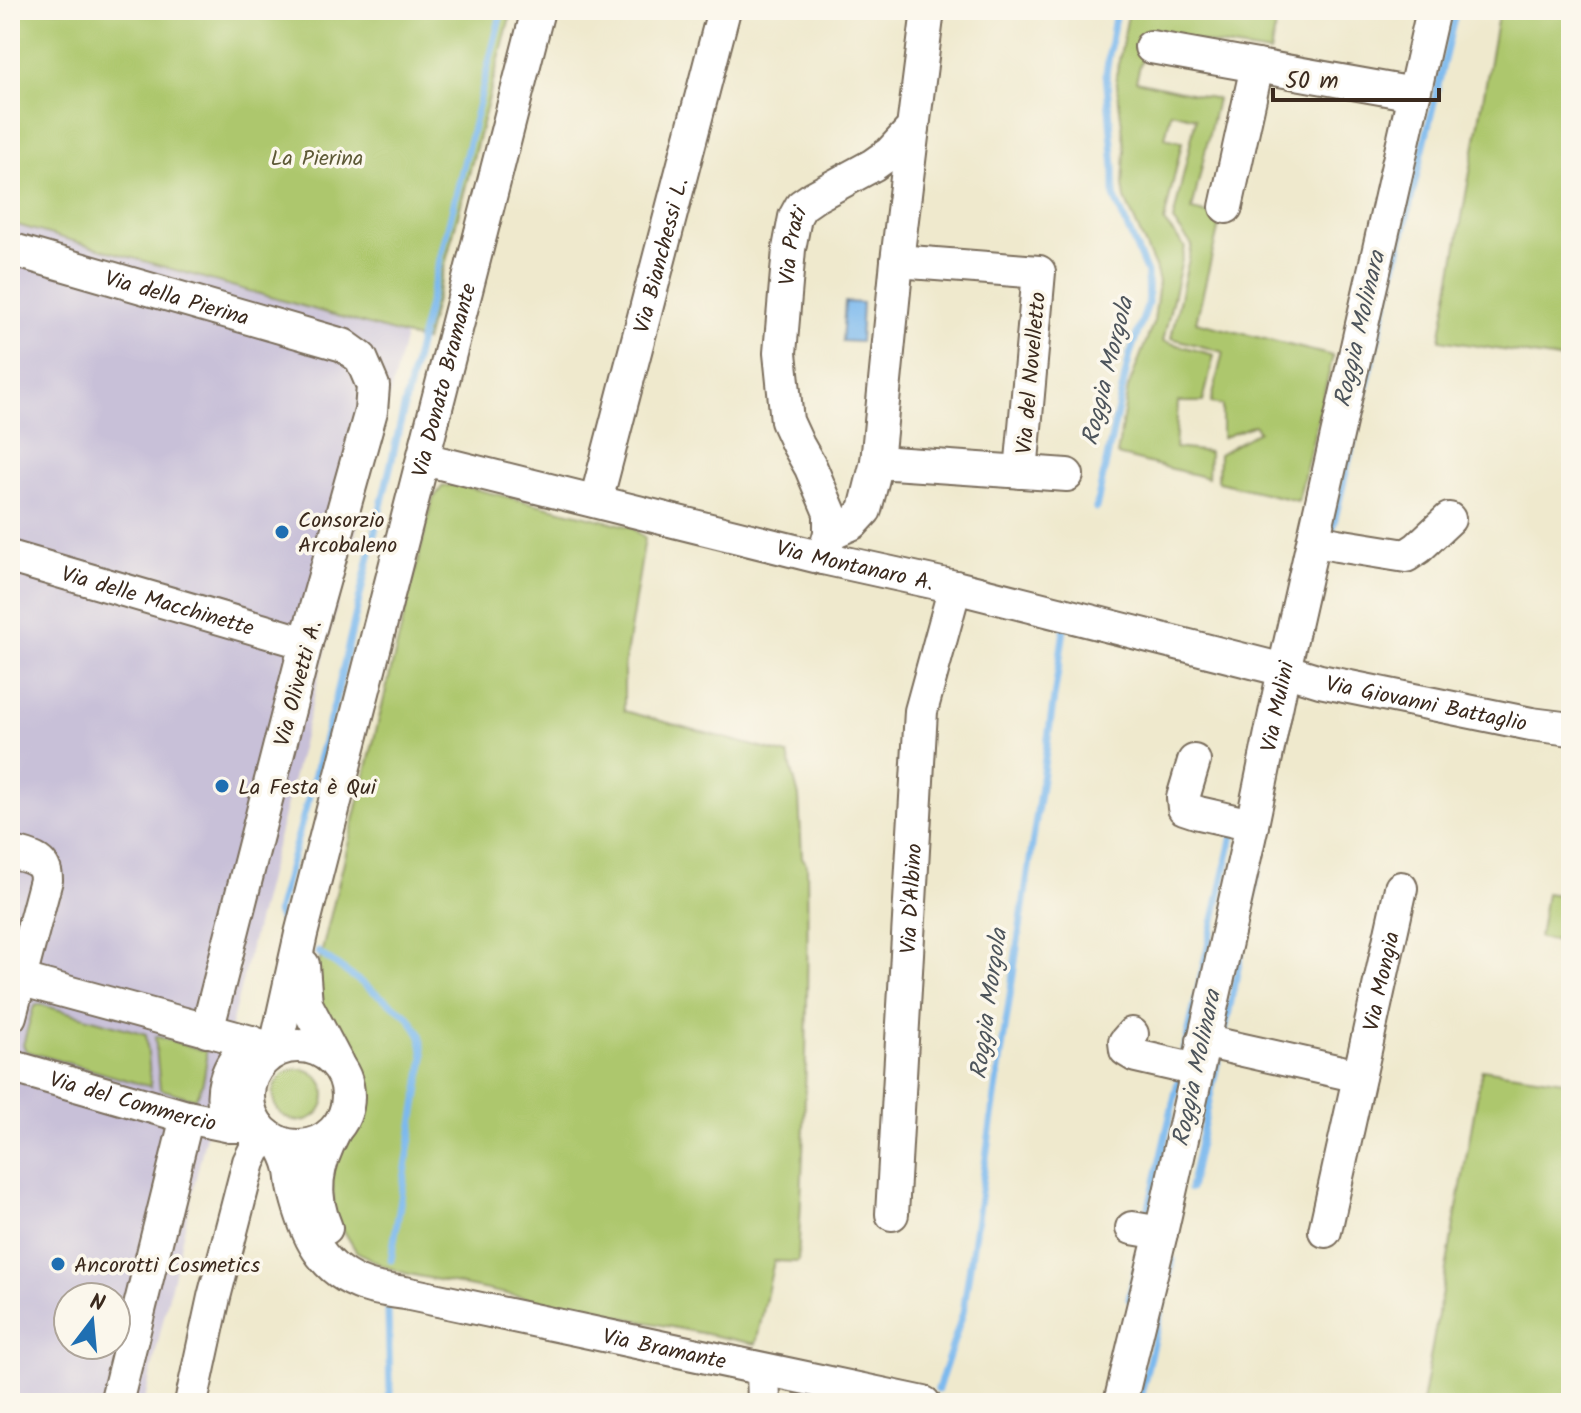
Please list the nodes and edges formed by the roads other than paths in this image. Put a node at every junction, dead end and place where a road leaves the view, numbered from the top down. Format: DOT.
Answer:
graph roads {
  1 [pos="538,10"];
  2 [pos="724,10"];
  3 [pos="928,10"];
  4 [pos="1433,10"];
  5 [pos="1151,47"];
  6 [pos="1257,66"];
  7 [pos="1401,92"];
  8 [pos="913,128"];
  9 [pos="1226,207"];
  10 [pos="10,249"];
  11 [pos="897,261"];
  12 [pos="343,345"];
  13 [pos="424,459"];
  14 [pos="877,462"];
  15 [pos="1021,472"];
  16 [pos="1067,475"];
  17 [pos="596,501"];
  18 [pos="1449,519"];
  19 [pos="1325,543"];
  20 [pos="826,546"];
  21 [pos="10,557"];
  22 [pos="955,587"];
  23 [pos="306,643"];
  24 [pos="1284,670"];
  25 [pos="1571,729"];
  26 [pos="1194,761"];
  27 [pos="1249,838"];
  28 [pos="10,852"];
  29 [pos="1401,888"];
  30 [pos="301,934"];
  31 [pos="19,979"];
  32 [pos="10,1016"];
  33 [pos="207,1031"];
  34 [pos="1132,1034"];
  35 [pos="263,1047"];
  36 [pos="1201,1056"];
  37 [pos="338,1064"];
  38 [pos="10,1066"];
  39 [pos="1359,1076"];
  40 [pos="187,1117"];
  41 [pos="334,1132"];
  42 [pos="260,1133"];
  43 [pos="892,1214"];
  44 [pos="1325,1231"];
  45 [pos="405,1293"];
  46 [pos="763,1370"];
  47 [pos="116,1403"];
  48 [pos="191,1403"];
  49 [pos="764,1403"];
  50 [pos="924,1403"];
  51 [pos="1120,1403"];
  1 -- 13 [label="street, Via Donato Bramante"];
  2 -- 17 [label="street, Via Bianchessi L."];
  3 -- 8 [label="street"];
  4 -- 7 [label="street, Via Mulini"];
  5 -- 6 [label="street"];
  6 -- 7 [label="street"];
  6 -- 9 [label="street"];
  7 -- 19 [label="street, Via Mulini"];
  8 -- 11 [label="street"];
  8 -- 20 [label="street, Via Prati"];
  10 -- 12 [label="street, Via della Pierina"];
  11 -- 14 [label="street"];
  11 -- 15 [label="street, Via del Novelletto"];
  12 -- 23 [label="street, Via Olivetti A."];
  13 -- 17 [label="street, Via Montanaro A."];
  13 -- 30 [label="street, Via Donato Bramante"];
  14 -- 15 [label="street, Via del Novelletto"];
  14 -- 20 [label="street"];
  15 -- 16 [label="street, Via del Novelletto"];
  17 -- 20 [label="street, Via Montanaro A."];
  18 -- 19 [label="street"];
  19 -- 24 [label="street, Via Mulini"];
  20 -- 22 [label="street, Via Montanaro A."];
  21 -- 23 [label="street, Via delle Macchinette"];
  22 -- 24 [label="street, Via Montanaro A."];
  22 -- 43 [label="street, Via D'Albino"];
  23 -- 33 [label="street, Via Olivetti A."];
  24 -- 25 [label="street, Via Giovanni Battaglio"];
  24 -- 27 [label="street, Via Mulini"];
  26 -- 27 [label="street"];
  27 -- 36 [label="street, Via Mulini"];
  28 -- 31 [label="street"];
  29 -- 39 [label="street, Via Mongia"];
  30 -- 35 [label="street, Via Bramante"];
  30 -- 37 [label="street, Via Bramante"];
  31 -- 32 [label="street"];
  31 -- 33 [label="street"];
  33 -- 35 [label="street"];
  34 -- 36 [label="street"];
  35 -- 37 [label="street"];
  35 -- 42 [label="street, Via Bramante"];
  36 -- 39 [label="street"];
  36 -- 51 [label="street, Via Mulini"];
  37 -- 41 [label="street, Via Bramante"];
  38 -- 40 [label="street, Via del Commercio"];
  39 -- 44 [label="street, Via Mongia"];
  40 -- 42 [label="street, Via del Commercio"];
  40 -- 47 [label="street"];
  41 -- 42 [label="street"];
  41 -- 45 [label="street, Via Bramante"];
  42 -- 45 [label="street, Via Bramante"];
  42 -- 48 [label="street"];
  45 -- 46 [label="street, Via Bramante"];
  46 -- 49 [label="street"];
  46 -- 50 [label="street, Via Bramante"];
}
